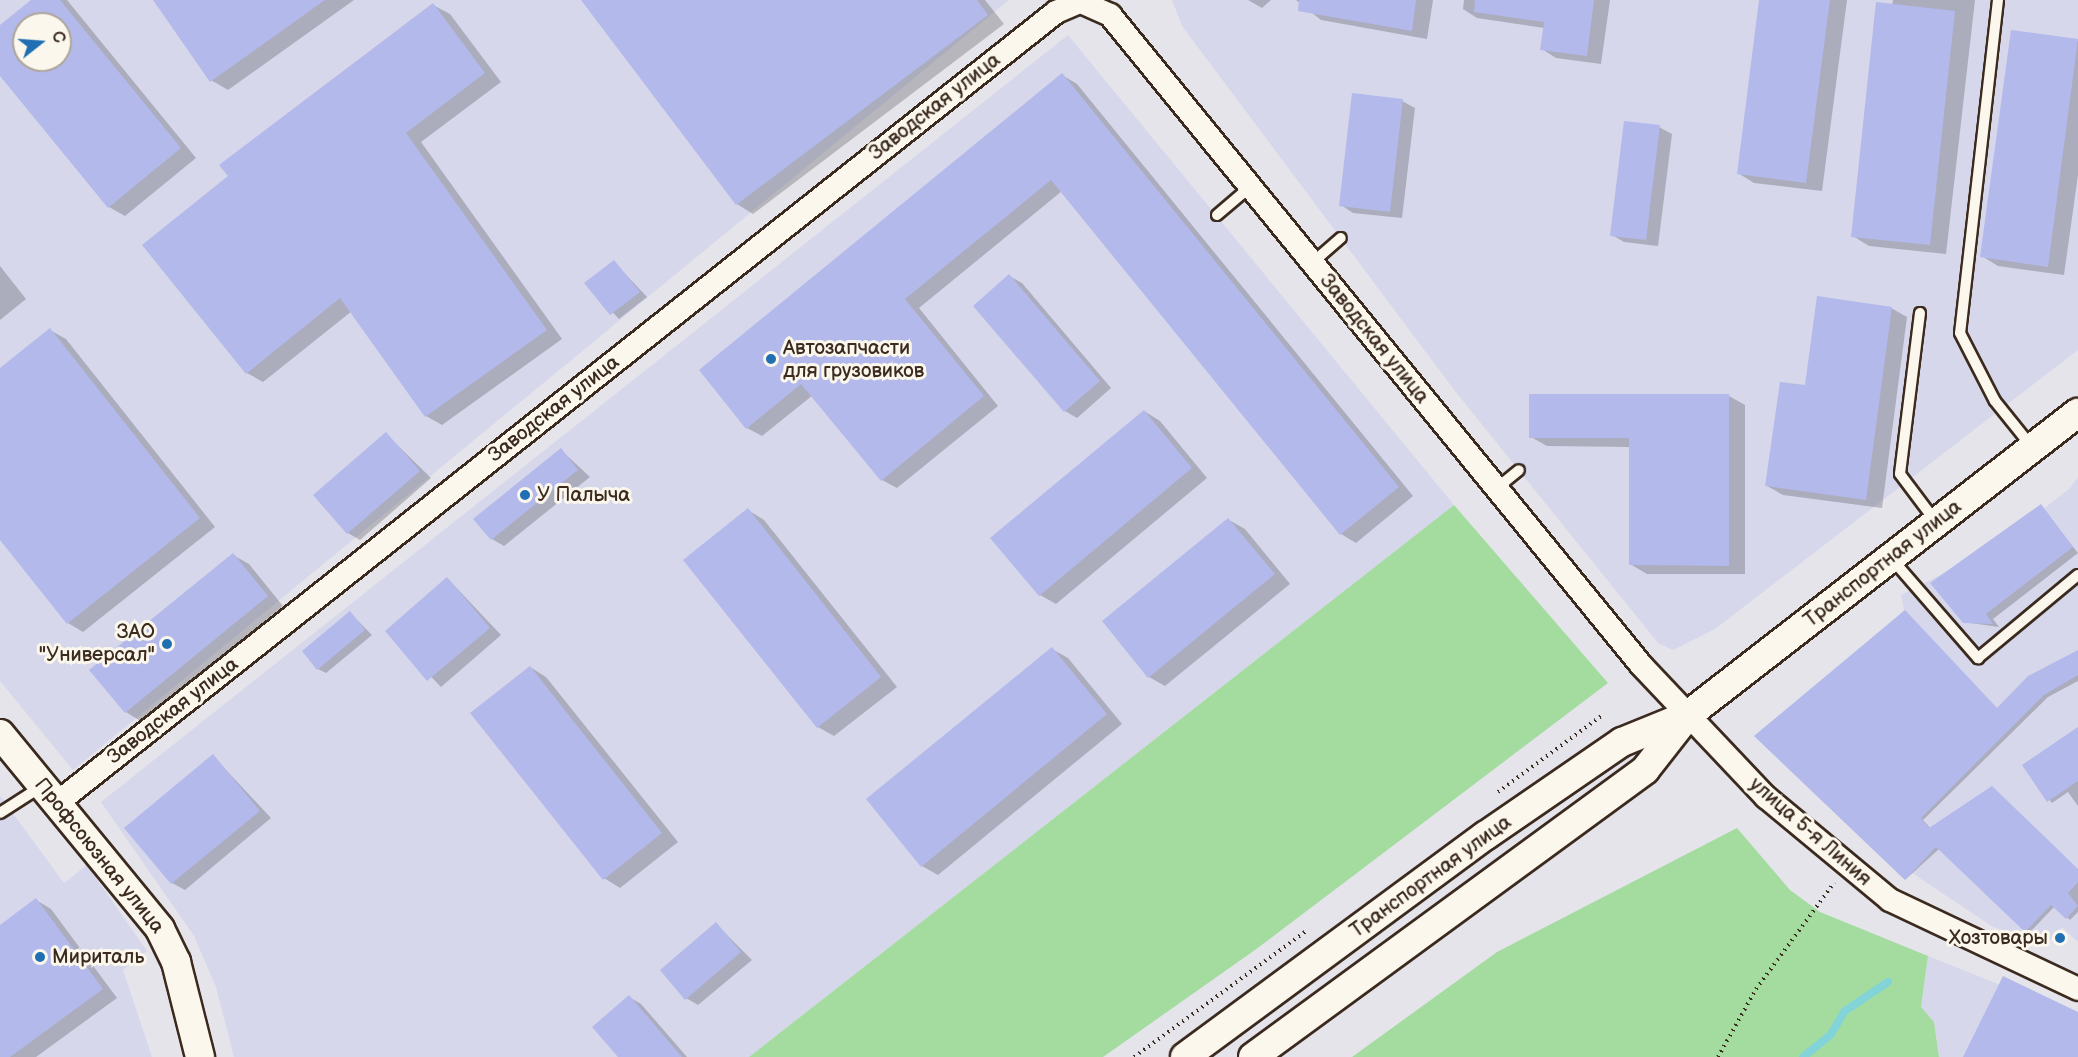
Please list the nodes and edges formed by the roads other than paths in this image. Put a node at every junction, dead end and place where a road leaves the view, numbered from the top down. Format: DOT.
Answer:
graph roads {
  1 [pos="1998,0"];
  2 [pos="1084,1"];
  3 [pos="1250,187"];
  4 [pos="1217,215"];
  5 [pos="1341,238"];
  6 [pos="1312,263"];
  7 [pos="1920,313"];
  8 [pos="2078,413"];
  9 [pos="2033,448"];
  10 [pos="1519,470"];
  11 [pos="1497,488"];
  12 [pos="1936,523"];
  13 [pos="1890,558"];
  14 [pos="2078,575"];
  15 [pos="1688,715"];
  16 [pos="0,734"];
  17 [pos="50,794"];
  18 [pos="0,813"];
  19 [pos="2078,989"];
  20 [pos="200,1057"];
  21 [pos="1185,1057"];
  22 [pos="1253,1057"];
  1 -- 9 [label="lane"];
  2 -- 3 [label="street, Заводская улица"];
  2 -- 17 [label="street, Заводская улица"];
  3 -- 4 [label="lane"];
  3 -- 6 [label="street, Заводская улица"];
  5 -- 6 [label="lane"];
  6 -- 11 [label="street, Заводская улица"];
  7 -- 12 [label="lane"];
  8 -- 9 [label="street, Транспортная улица"];
  9 -- 12 [label="street, Транспортная улица"];
  10 -- 11 [label="lane"];
  11 -- 15 [label="street, Заводская улица"];
  12 -- 13 [label="street, Транспортная улица"];
  13 -- 14 [label="lane"];
  13 -- 15 [label="street, Транспортная улица"];
  15 -- 19 [label="street, улица 5-я Линия"];
  15 -- 21 [label="street, Транспортная улица"];
  15 -- 22 [label="street, Транспортная улица"];
  16 -- 17 [label="street, Профсоюзная улица"];
  17 -- 18 [label="lane"];
  17 -- 20 [label="street, Профсоюзная улица"];
}
